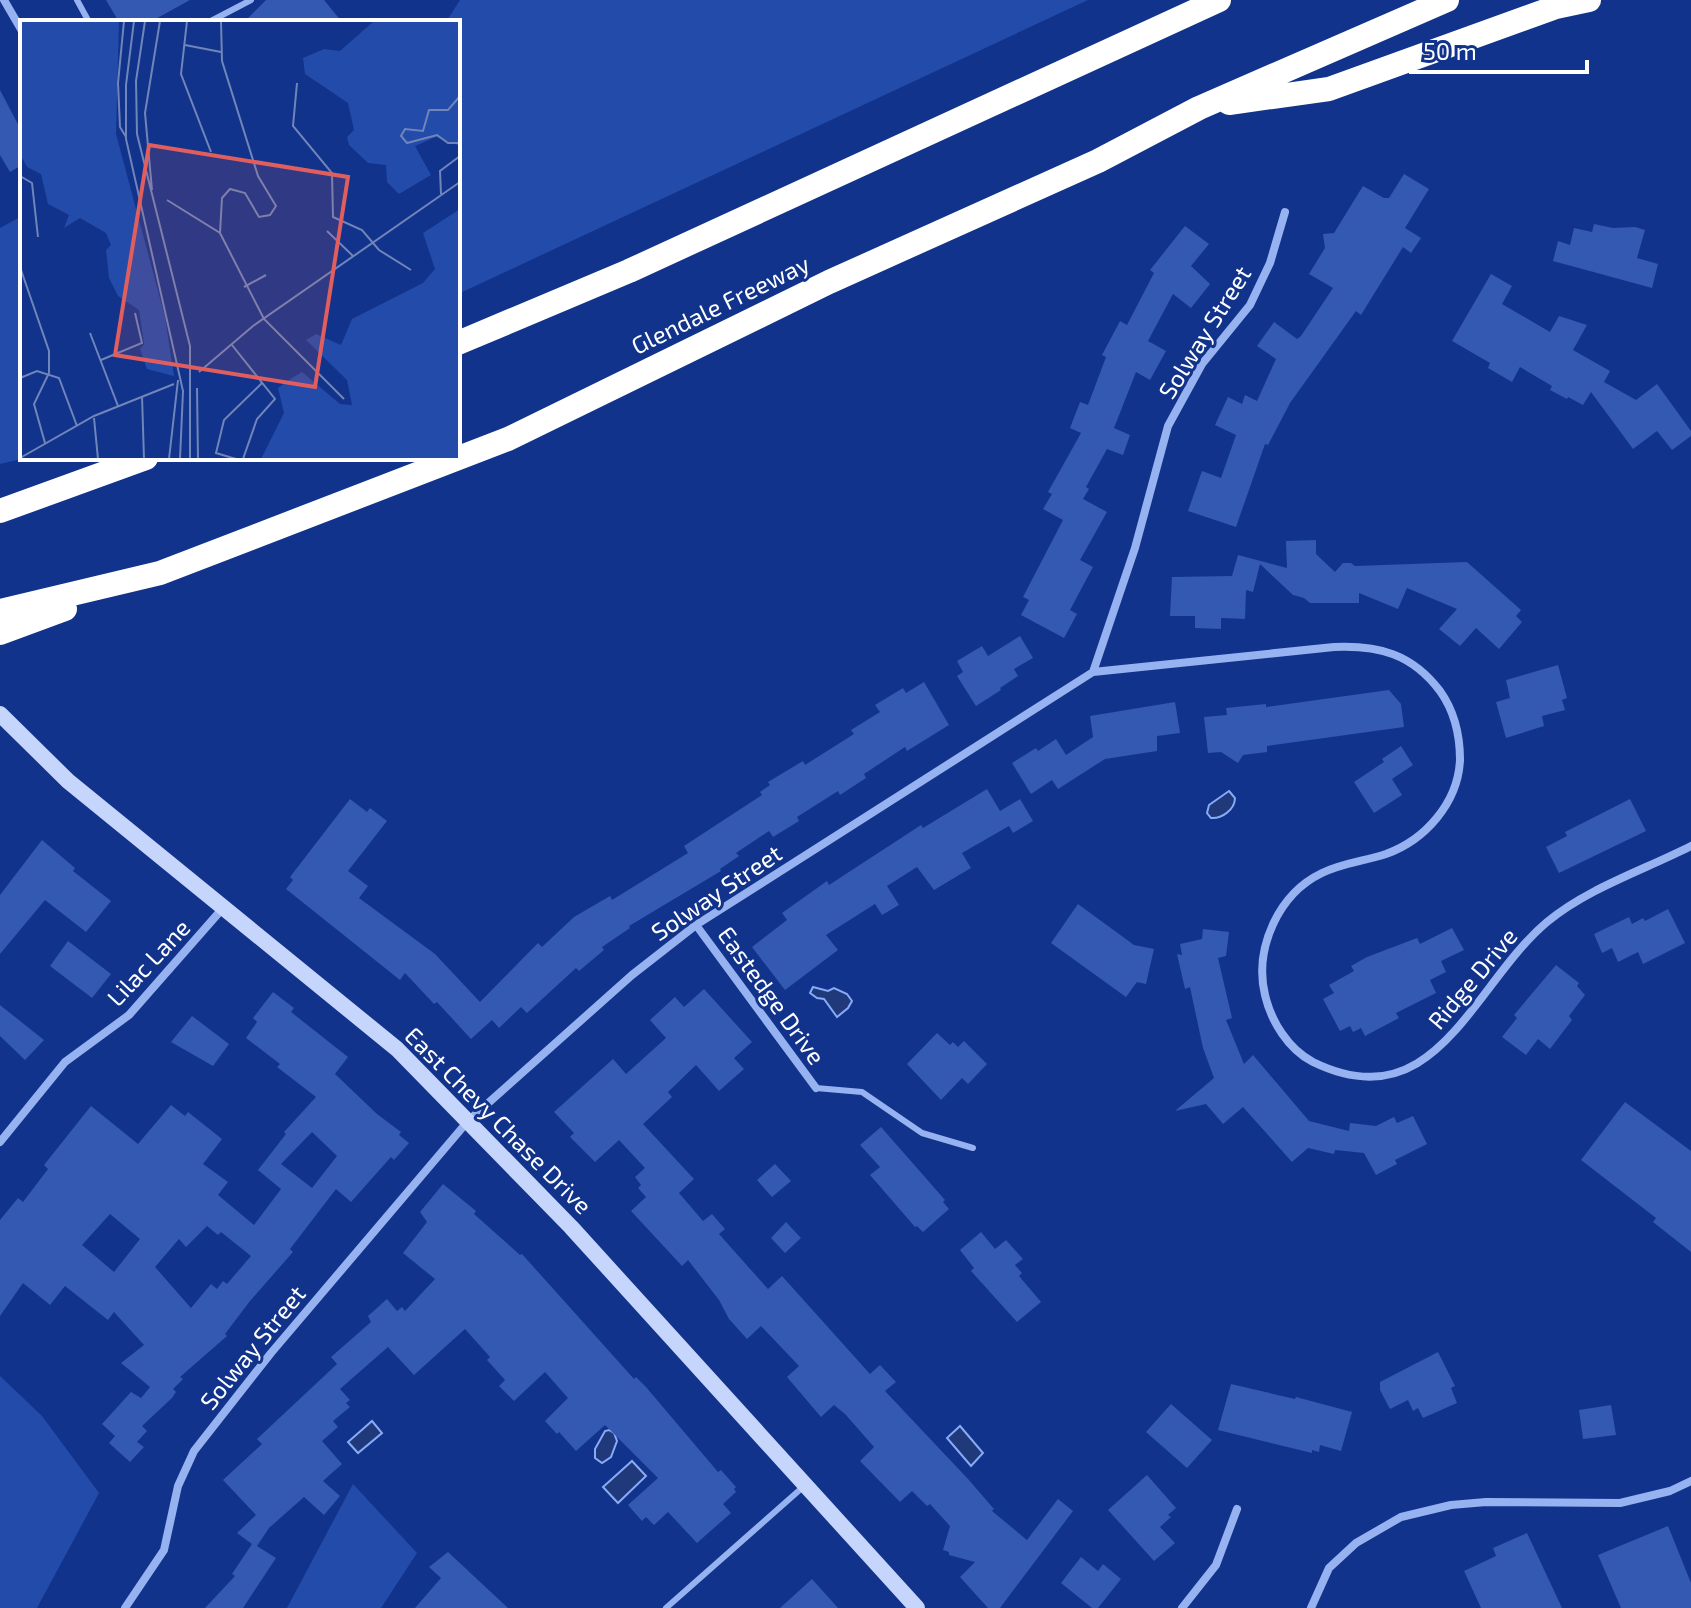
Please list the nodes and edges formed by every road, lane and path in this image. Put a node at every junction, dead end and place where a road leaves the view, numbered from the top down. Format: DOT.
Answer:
graph roads {
  1 [pos="4,0"];
  2 [pos="77,0"];
  3 [pos="251,0"];
  4 [pos="1219,0"];
  5 [pos="1447,0"];
  6 [pos="1589,0"];
  7 [pos="88,20"];
  8 [pos="213,20"];
  9 [pos="20,28"];
  10 [pos="1199,108"];
  11 [pos="1285,212"];
  12 [pos="460,342"];
  13 [pos="460,457"];
  14 [pos="140,460"];
  15 [pos="453,460"];
  16 [pos="85,479"];
  17 [pos="0,497"];
  18 [pos="0,511"];
  19 [pos="160,573"];
  20 [pos="0,611"];
  21 [pos="0,633"];
  22 [pos="1093,672"];
  23 [pos="0,714"];
  24 [pos="1691,846"];
  25 [pos="223,908"];
  26 [pos="696,925"];
  27 [pos="816,1088"];
  28 [pos="468,1121"];
  29 [pos="0,1142"];
  30 [pos="973,1148"];
  31 [pos="1691,1481"];
  32 [pos="805,1485"];
  33 [pos="1237,1509"];
  34 [pos="125,1608"];
  35 [pos="666,1608"];
  36 [pos="917,1608"];
  37 [pos="1182,1608"];
  38 [pos="1311,1608"];
  1 -- 9 [label="street"];
  2 -- 7 [label="lane"];
  3 -- 8 [label="lane"];
  4 -- 12 [label="highway"];
  5 -- 10 [label="highway, Glendale Freeway"];
  6 -- 10 [label="highway"];
  10 -- 13 [label="highway, Glendale Freeway"];
  11 -- 22 [label="street, Solway Street"];
  14 -- 16 [label="highway"];
  15 -- 19 [label="highway, Glendale Freeway"];
  16 -- 17 [label="highway"];
  16 -- 18 [label="highway"];
  19 -- 20 [label="highway, Glendale Freeway"];
  19 -- 21 [label="highway"];
  22 -- 24 [label="street, Ridge Drive"];
  22 -- 26 [label="street, Solway Street"];
  23 -- 25 [label="main road, East Chevy Chase Drive"];
  25 -- 28 [label="main road, East Chevy Chase Drive"];
  25 -- 29 [label="street, Lilac Lane"];
  26 -- 27 [label="street, Eastedge Drive"];
  26 -- 28 [label="street, Solway Street"];
  27 -- 30 [label="lane"];
  28 -- 32 [label="main road, East Chevy Chase Drive"];
  28 -- 34 [label="street, Solway Street"];
  31 -- 38 [label="street"];
  32 -- 35 [label="lane"];
  32 -- 36 [label="main road, East Chevy Chase Drive"];
  33 -- 37 [label="street"];
}
